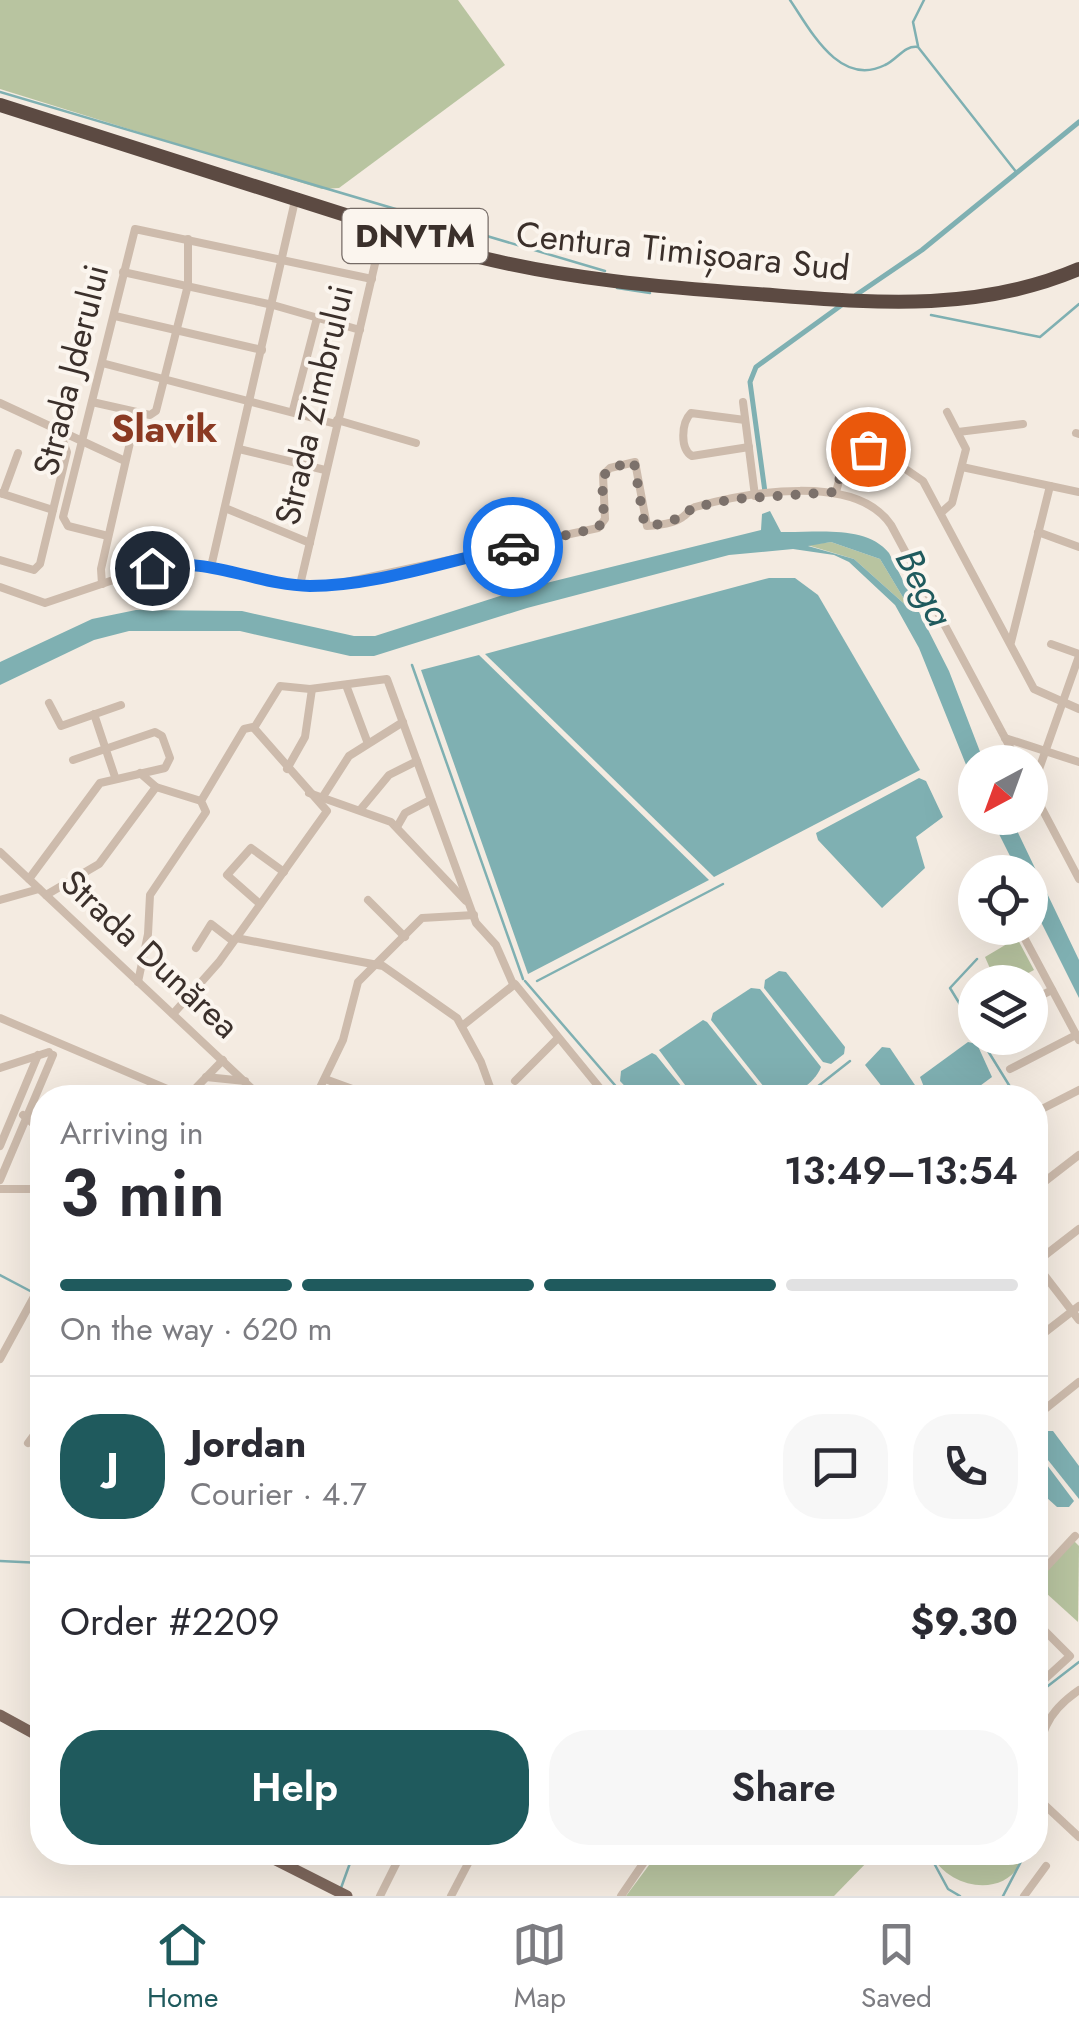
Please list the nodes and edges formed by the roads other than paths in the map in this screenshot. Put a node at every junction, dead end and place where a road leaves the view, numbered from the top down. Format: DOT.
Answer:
graph roads {
  1 [pos="0,105"];
  2 [pos="294,205"];
  3 [pos="188,238"];
  4 [pos="380,238"];
  5 [pos="284,259"];
  6 [pos="1079,269"];
  7 [pos="122,272"];
  8 [pos="372,279"];
  9 [pos="188,285"];
  10 [pos="273,305"];
  11 [pos="115,316"];
  12 [pos="316,318"];
  13 [pos="176,330"];
  14 [pos="360,330"];
  15 [pos="262,350"];
  16 [pos="102,364"];
  17 [pos="165,378"];
  18 [pos="250,398"];
  19 [pos="92,402"];
  20 [pos="743,402"];
  21 [pos="0,404"];
  22 [pos="293,410"];
  23 [pos="137,412"];
  24 [pos="947,412"];
  25 [pos="745,420"];
  26 [pos="336,422"];
  27 [pos="1023,424"];
  28 [pos="59,430"];
  29 [pos="958,432"];
  30 [pos="82,440"];
  31 [pos="416,443"];
  32 [pos="749,448"];
  33 [pos="238,449"];
  34 [pos="18,453"];
  35 [pos="125,461"];
  36 [pos="962,467"];
  37 [pos="325,470"];
  38 [pos="1050,486"];
  39 [pos="836,492"];
  40 [pos="1079,492"];
  41 [pos="2,493"];
  42 [pos="755,496"];
  43 [pos="225,508"];
  44 [pos="53,510"];
  45 [pos="943,511"];
  46 [pos="1038,532"];
  47 [pos="108,536"];
  48 [pos="310,543"];
  49 [pos="1079,547"];
  50 [pos="0,560"];
  51 [pos="211,567"];
  52 [pos="102,584"];
  53 [pos="300,585"];
  54 [pos="0,587"];
  55 [pos="1011,642"];
  56 [pos="1051,644"];
  57 [pos="1079,655"];
  58 [pos="346,685"];
  59 [pos="312,689"];
  60 [pos="1062,702"];
  61 [pos="49,703"];
  62 [pos="122,705"];
  63 [pos="1079,709"];
  64 [pos="94,714"];
  65 [pos="403,722"];
  66 [pos="249,728"];
  67 [pos="1005,738"];
  68 [pos="367,741"];
  69 [pos="1009,745"];
  70 [pos="1029,745"];
  71 [pos="1048,745"];
  72 [pos="105,749"];
  73 [pos="1048,751"];
  74 [pos="73,760"];
  75 [pos="417,761"];
  76 [pos="1079,762"];
  77 [pos="287,770"];
  78 [pos="138,773"];
  79 [pos="115,777"];
  80 [pos="156,787"];
  81 [pos="430,800"];
  82 [pos="201,801"];
  83 [pos="336,801"];
  84 [pos="324,807"];
  85 [pos="360,810"];
  86 [pos="1048,820"];
  87 [pos="397,827"];
  88 [pos="0,852"];
  89 [pos="284,872"];
  90 [pos="29,879"];
  91 [pos="1079,879"];
  92 [pos="43,892"];
  93 [pos="0,900"];
  94 [pos="368,900"];
  95 [pos="260,904"];
  96 [pos="469,904"];
  97 [pos="474,915"];
  98 [pos="404,937"];
  99 [pos="234,940"];
  100 [pos="1029,945"];
  101 [pos="196,948"];
  102 [pos="378,964"];
  103 [pos="138,982"];
  104 [pos="513,984"];
  105 [pos="1052,990"];
  106 [pos="1048,992"];
  107 [pos="173,1014"];
  108 [pos="0,1018"];
  109 [pos="462,1026"];
  110 [pos="558,1038"];
  111 [pos="1078,1038"];
  112 [pos="54,1048"];
  113 [pos="38,1055"];
  114 [pos="223,1060"];
  115 [pos="2,1066"];
  116 [pos="1010,1069"];
  117 [pos="206,1077"];
  118 [pos="325,1079"];
  119 [pos="516,1080"];
  120 [pos="245,1081"];
  121 [pos="39,1085"];
  122 [pos="154,1085"];
  123 [pos="198,1085"];
  124 [pos="249,1085"];
  125 [pos="322,1085"];
  126 [pos="341,1085"];
  127 [pos="488,1085"];
  128 [pos="597,1085"];
  129 [pos="1079,1090"];
  130 [pos="1048,1106"];
  131 [pos="30,1108"];
  132 [pos="15,1110"];
  133 [pos="25,1121"];
  134 [pos="30,1124"];
  135 [pos="4,1128"];
  136 [pos="0,1146"];
  137 [pos="1079,1155"];
  138 [pos="1048,1179"];
  139 [pos="0,1180"];
  140 [pos="0,1189"];
  141 [pos="30,1190"];
  142 [pos="1079,1229"];
  143 [pos="1048,1253"];
  144 [pos="1048,1278"];
  145 [pos="1076,1309"];
  146 [pos="30,1316"];
  147 [pos="1079,1320"];
  148 [pos="1048,1330"];
  149 [pos="0,1359"];
  150 [pos="1079,1382"];
  151 [pos="1048,1407"];
  152 [pos="30,1440"];
  153 [pos="28,1443"];
  154 [pos="1074,1536"];
  155 [pos="1048,1565"];
  156 [pos="1048,1634"];
  157 [pos="1048,1673"];
  158 [pos="1078,1693"];
  159 [pos="0,1718"];
  160 [pos="1048,1720"];
  161 [pos="30,1734"];
  162 [pos="1048,1807"];
  163 [pos="1077,1831"];
  164 [pos="273,1865"];
  165 [pos="286,1865"];
  166 [pos="396,1865"];
  167 [pos="467,1865"];
  168 [pos="643,1865"];
  169 [pos="1046,1866"];
  170 [pos="332,1896"];
  171 [pos="347,1896"];
  172 [pos="380,1896"];
  173 [pos="450,1896"];
  174 [pos="621,1896"];
  175 [pos="1024,1896"];
  1 -- 6 [label="highway, Centura Timișoara Sud / DNVTM"];
  2 -- 5 [label="street"];
  3 -- 5 [label="street"];
  3 -- 7 [label="street, Strada Jderului"];
  3 -- 9 [label="street"];
  4 -- 8 [label="street, Strada Zimbrului"];
  5 -- 8 [label="street"];
  5 -- 10 [label="street"];
  7 -- 9 [label="street"];
  7 -- 11 [label="street, Strada Jderului"];
  8 -- 14 [label="street, Strada Zimbrului"];
  9 -- 10 [label="street"];
  9 -- 13 [label="street"];
  10 -- 12 [label="street"];
  10 -- 15 [label="street"];
  11 -- 13 [label="street"];
  11 -- 16 [label="street, Strada Jderului"];
  12 -- 14 [label="street"];
  12 -- 22 [label="street"];
  13 -- 15 [label="street"];
  13 -- 17 [label="street"];
  14 -- 26 [label="street, Strada Zimbrului"];
  15 -- 18 [label="street"];
  16 -- 17 [label="street"];
  16 -- 19 [label="street, Strada Jderului"];
  17 -- 18 [label="street"];
  17 -- 23 [label="street"];
  18 -- 22 [label="street"];
  18 -- 33 [label="street"];
  19 -- 23 [label="street"];
  19 -- 30 [label="street, Strada Jderului"];
  20 -- 25 [label="street"];
  21 -- 28 [label="street"];
  22 -- 26 [label="street"];
  23 -- 35 [label="street"];
  24 -- 29 [label="street"];
  25 -- 32 [label="street"];
  25 -- 32 [label="street"];
  26 -- 31 [label="street"];
  26 -- 37 [label="street, Strada Zimbrului"];
  27 -- 29 [label="street"];
  28 -- 30 [label="street"];
  28 -- 44 [label="street"];
  29 -- 36 [label="street"];
  30 -- 35 [label="street"];
  30 -- 47 [label="street, Strada Jderului"];
  32 -- 42 [label="street"];
  33 -- 37 [label="street"];
  33 -- 43 [label="street"];
  34 -- 41 [label="street"];
  35 -- 47 [label="street"];
  36 -- 38 [label="street"];
  36 -- 45 [label="street"];
  37 -- 48 [label="street, Strada Zimbrului"];
  38 -- 40 [label="street"];
  38 -- 46 [label="street"];
  39 -- 42 [label="street"];
  39 -- 45 [label="street"];
  39 -- 67 [label="street"];
  41 -- 44 [label="street"];
  42 -- 53 [label="street"];
  43 -- 48 [label="street"];
  43 -- 51 [label="street"];
  44 -- 50 [label="street"];
  45 -- 55 [label="street"];
  46 -- 49 [label="street"];
  46 -- 55 [label="street"];
  47 -- 52 [label="street"];
  48 -- 53 [label="street, Strada Zimbrului"];
  51 -- 52 [label="street"];
  51 -- 53 [label="street"];
  52 -- 54 [label="street"];
  55 -- 60 [label="street"];
  56 -- 57 [label="street"];
  57 -- 60 [label="street"];
  58 -- 59 [label="street"];
  58 -- 65 [label="street"];
  58 -- 68 [label="street"];
  59 -- 66 [label="street"];
  59 -- 77 [label="street"];
  60 -- 63 [label="street"];
  60 -- 71 [label="street"];
  61 -- 64 [label="street"];
  62 -- 64 [label="street"];
  64 -- 72 [label="street"];
  65 -- 68 [label="street"];
  65 -- 75 [label="street"];
  66 -- 77 [label="street"];
  66 -- 82 [label="street"];
  67 -- 69 [label="street"];
  67 -- 70 [label="street"];
  68 -- 84 [label="street"];
  72 -- 74 [label="street"];
  72 -- 78 [label="street"];
  72 -- 79 [label="street"];
  73 -- 76 [label="street"];
  75 -- 81 [label="street"];
  75 -- 85 [label="street"];
  77 -- 84 [label="street"];
  78 -- 79 [label="street"];
  78 -- 80 [label="street"];
  79 -- 90 [label="street"];
  80 -- 82 [label="street"];
  80 -- 92 [label="street"];
  81 -- 87 [label="street"];
  81 -- 96 [label="street"];
  82 -- 103 [label="street"];
  83 -- 84 [label="street"];
  83 -- 84 [label="street"];
  83 -- 85 [label="street"];
  84 -- 89 [label="street"];
  85 -- 87 [label="street"];
  86 -- 91 [label="street"];
  87 -- 96 [label="street"];
  88 -- 90 [label="street, Strada Dunărea"];
  89 -- 95 [label="street"];
  89 -- 95 [label="street"];
  90 -- 92 [label="street, Strada Dunărea"];
  92 -- 93 [label="street"];
  92 -- 103 [label="street, Strada Dunărea"];
  94 -- 98 [label="street"];
  95 -- 99 [label="street"];
  96 -- 97 [label="street"];
  97 -- 98 [label="street"];
  97 -- 104 [label="street"];
  98 -- 102 [label="street"];
  99 -- 101 [label="street"];
  99 -- 102 [label="street"];
  99 -- 107 [label="street"];
  100 -- 105 [label="street"];
  102 -- 109 [label="street"];
  102 -- 118 [label="street"];
  103 -- 107 [label="street, Strada Dunărea"];
  104 -- 109 [label="street"];
  104 -- 110 [label="street"];
  105 -- 106 [label="street"];
  105 -- 111 [label="street"];
  107 -- 114 [label="street, Strada Dunărea"];
  108 -- 112 [label="street"];
  109 -- 127 [label="street"];
  110 -- 119 [label="street"];
  110 -- 128 [label="street"];
  111 -- 116 [label="street"];
  112 -- 113 [label="street"];
  112 -- 121 [label="street"];
  112 -- 122 [label="street"];
  113 -- 115 [label="street"];
  113 -- 132 [label="street"];
  114 -- 117 [label="street"];
  114 -- 120 [label="street, Strada Dunărea"];
  117 -- 120 [label="street"];
  117 -- 123 [label="street"];
  118 -- 125 [label="street"];
  118 -- 126 [label="street"];
  120 -- 124 [label="street, Strada Dunărea"];
  129 -- 130 [label="street"];
  131 -- 133 [label="street"];
  132 -- 133 [label="street"];
  132 -- 135 [label="street"];
  133 -- 134 [label="street"];
  133 -- 135 [label="street"];
  133 -- 139 [label="street"];
  135 -- 136 [label="street"];
  137 -- 138 [label="street"];
  140 -- 141 [label="street"];
  142 -- 143 [label="street"];
  144 -- 145 [label="street"];
  145 -- 147 [label="street"];
  145 -- 148 [label="street"];
  146 -- 149 [label="street"];
  150 -- 151 [label="street"];
  152 -- 153 [label="street"];
  154 -- 155 [label="street"];
  156 -- 157 [label="street"];
  158 -- 160 [label="street"];
  159 -- 161 [label="main road"];
  162 -- 163 [label="street"];
  164 -- 170 [label="main road"];
  165 -- 171 [label="main road"];
  166 -- 172 [label="street"];
  167 -- 173 [label="street"];
  168 -- 174 [label="street"];
  169 -- 175 [label="street"];
}
